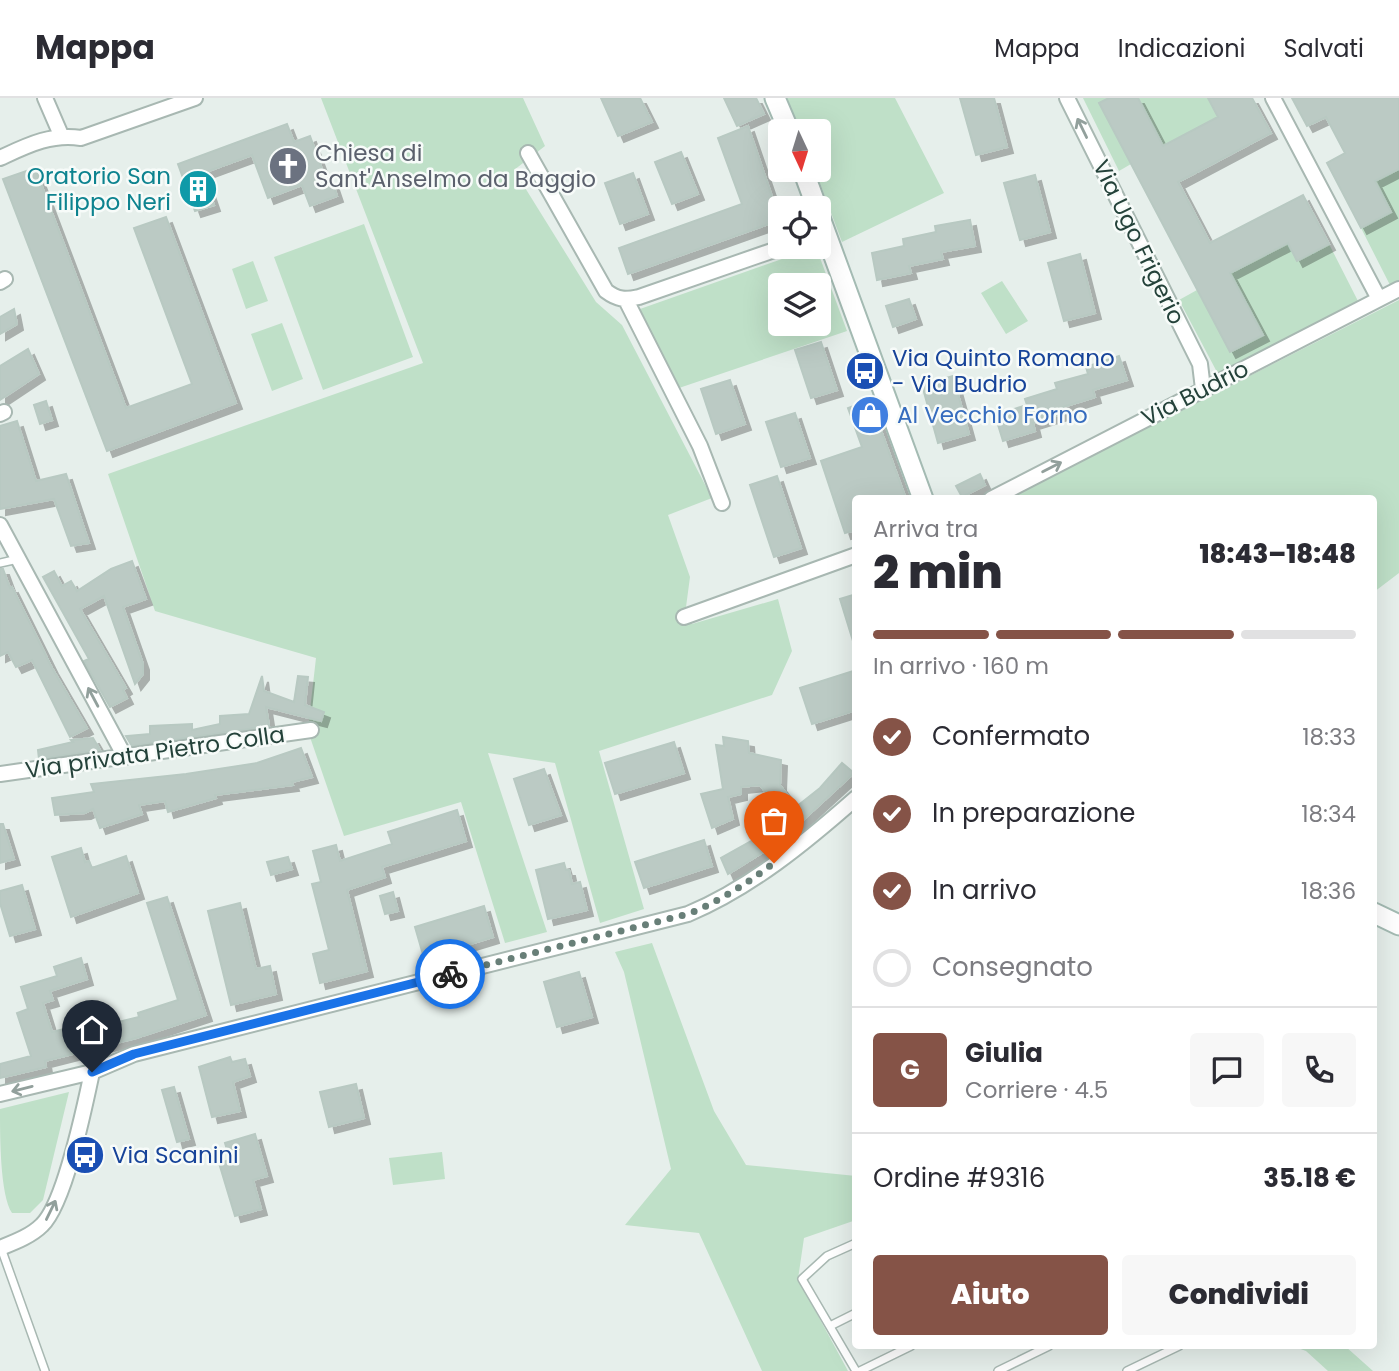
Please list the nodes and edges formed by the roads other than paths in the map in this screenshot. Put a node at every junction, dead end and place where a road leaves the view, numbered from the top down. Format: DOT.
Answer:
graph roads {
  1 [pos="45,98"];
  2 [pos="194,98"];
  3 [pos="775,98"];
  4 [pos="1067,98"];
  5 [pos="1273,98"];
  6 [pos="784,119"];
  7 [pos="61,135"];
  8 [pos="528,153"];
  9 [pos="0,158"];
  10 [pos="768,252"];
  11 [pos="831,254"];
  12 [pos="1399,289"];
  13 [pos="1379,299"];
  14 [pos="626,300"];
  15 [pos="1203,388"];
  16 [pos="922,495"];
  17 [pos="999,495"];
  18 [pos="722,503"];
  19 [pos="0,525"];
  20 [pos="852,556"];
  21 [pos="18,559"];
  22 [pos="0,564"];
  23 [pos="684,617"];
  24 [pos="311,730"];
  25 [pos="125,757"];
  26 [pos="0,774"];
  27 [pos="852,802"];
  28 [pos="1377,914"];
  29 [pos="1399,925"];
  30 [pos="92,1072"];
  31 [pos="0,1094"];
  32 [pos="852,1245"];
  33 [pos="0,1247"];
  34 [pos="852,1315"];
  35 [pos="830,1326"];
  36 [pos="905,1349"];
  37 [pos="1043,1349"];
  38 [pos="1173,1349"];
  39 [pos="45,1371"];
  40 [pos="858,1371"];
  41 [pos="998,1371"];
  42 [pos="1127,1371"];
  1 -- 7 [label="street"];
  2 -- 7 [label="street"];
  3 -- 6 [label="street"];
  15 -- 4 [label="street, Via Ugo Frigerio, one-way"];
  5 -- 13 [label="street"];
  7 -- 9 [label="street"];
  8 -- 14 [label="street"];
  10 -- 14 [label="street"];
  11 -- 16 [label="street"];
  12 -- 13 [label="street, Via Budrio"];
  13 -- 15 [label="street, Via Budrio"];
  14 -- 18 [label="street"];
  17 -- 15 [label="street, Via Budrio, one-way"];
  19 -- 21 [label="street"];
  20 -- 23 [label="street"];
  21 -- 22 [label="lane"];
  25 -- 21 [label="street, one-way"];
  24 -- 25 [label="street, Via privata Pietro Colla"];
  25 -- 26 [label="street, Via privata Pietro Colla"];
  27 -- 30 [label="street"];
  28 -- 29 [label="street"];
  30 -- 31 [label="street, one-way"];
  33 -- 30 [label="street, one-way"];
  32 -- 35 [label="lane"];
  33 -- 39 [label="lane"];
  34 -- 35 [label="lane"];
  35 -- 40 [label="lane"];
  36 -- 40 [label="lane"];
  37 -- 41 [label="lane"];
  38 -- 42 [label="lane"];
}
